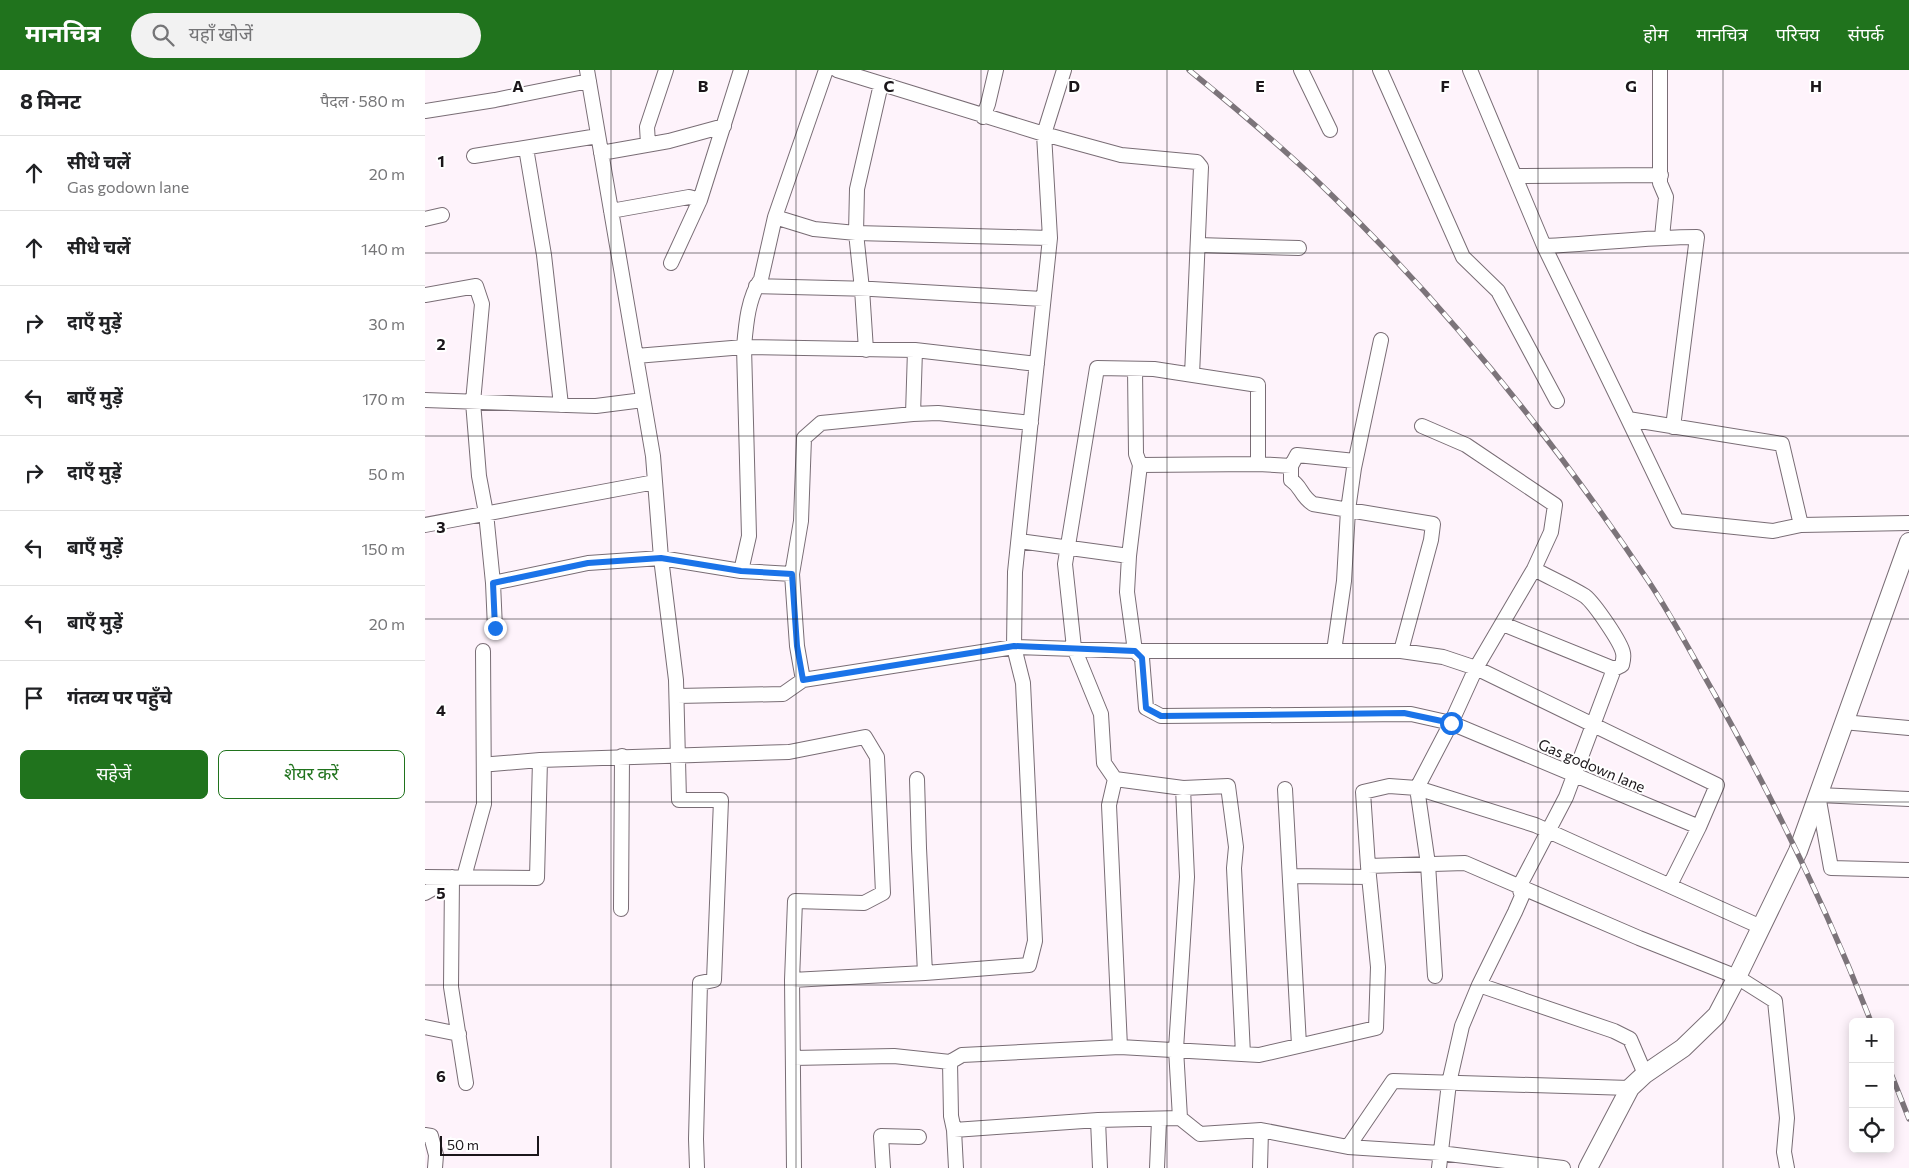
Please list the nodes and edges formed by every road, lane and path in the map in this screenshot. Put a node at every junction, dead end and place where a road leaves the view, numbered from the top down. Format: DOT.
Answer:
graph roads {
  1 [pos="666,70"];
  2 [pos="741,70"];
  3 [pos="826,70"];
  4 [pos="837,70"];
  5 [pos="996,70"];
  6 [pos="1065,70"];
  7 [pos="1301,70"];
  8 [pos="1381,70"];
  9 [pos="1470,70"];
  10 [pos="1660,70"];
  11 [pos="588,76"];
  12 [pos="881,84"];
  13 [pos="425,111"];
  14 [pos="983,116"];
  15 [pos="724,126"];
  16 [pos="1330,130"];
  17 [pos="1044,134"];
  18 [pos="598,136"];
  19 [pos="648,144"];
  20 [pos="526,148"];
  21 [pos="601,153"];
  22 [pos="474,156"];
  23 [pos="1661,175"];
  24 [pos="1515,176"];
  25 [pos="700,200"];
  26 [pos="611,211"];
  27 [pos="442,215"];
  28 [pos="775,217"];
  29 [pos="425,219"];
  30 [pos="856,233"];
  31 [pos="1662,237"];
  32 [pos="1050,238"];
  33 [pos="1198,245"];
  34 [pos="1544,246"];
  35 [pos="1299,248"];
  36 [pos="671,263"];
  37 [pos="756,286"];
  38 [pos="862,289"];
  39 [pos="425,295"];
  40 [pos="1043,299"];
  41 [pos="1381,340"];
  42 [pos="744,347"];
  43 [pos="866,350"];
  44 [pos="915,350"];
  45 [pos="636,356"];
  46 [pos="1037,364"];
  47 [pos="1135,369"];
  48 [pos="1192,375"];
  49 [pos="425,400"];
  50 [pos="643,400"];
  51 [pos="1557,401"];
  52 [pos="473,402"];
  53 [pos="561,405"];
  54 [pos="913,414"];
  55 [pos="1628,419"];
  56 [pos="1031,423"];
  57 [pos="1422,426"];
  58 [pos="1673,427"];
  59 [pos="1355,461"];
  60 [pos="1258,464"];
  61 [pos="1140,465"];
  62 [pos="1291,466"];
  63 [pos="655,482"];
  64 [pos="1348,510"];
  65 [pos="487,513"];
  66 [pos="1909,523"];
  67 [pos="425,525"];
  68 [pos="1801,525"];
  69 [pos="1019,542"];
  70 [pos="1909,542"];
  71 [pos="1068,547"];
  72 [pos="1129,556"];
  73 [pos="661,558"];
  74 [pos="1534,569"];
  75 [pos="741,571"];
  76 [pos="792,574"];
  77 [pos="1902,580"];
  78 [pos="493,583"];
  79 [pos="1503,624"];
  80 [pos="495,628"];
  81 [pos="1014,646"];
  82 [pos="1075,648"];
  83 [pos="483,651"];
  84 [pos="1135,651"];
  85 [pos="1334,651"];
  86 [pos="1401,651"];
  87 [pos="1477,668"];
  88 [pos="1614,669"];
  89 [pos="803,680"];
  90 [pos="677,696"];
  91 [pos="1843,722"];
  92 [pos="1451,723"];
  93 [pos="1595,725"];
  94 [pos="1909,728"];
  95 [pos="678,754"];
  96 [pos="622,756"];
  97 [pos="540,760"];
  98 [pos="492,764"];
  99 [pos="1575,776"];
  100 [pos="917,779"];
  101 [pos="1115,779"];
  102 [pos="1183,788"];
  103 [pos="1417,788"];
  104 [pos="1285,790"];
  105 [pos="1818,796"];
  106 [pos="1909,799"];
  107 [pos="1699,827"];
  108 [pos="1549,832"];
  109 [pos="1428,864"];
  110 [pos="1909,870"];
  111 [pos="1369,871"];
  112 [pos="1290,876"];
  113 [pos="425,877"];
  114 [pos="458,877"];
  115 [pos="1670,885"];
  116 [pos="1519,888"];
  117 [pos="425,893"];
  118 [pos="621,909"];
  119 [pos="1761,927"];
  120 [pos="925,974"];
  121 [pos="1435,976"];
  122 [pos="1737,977"];
  123 [pos="792,980"];
  124 [pos="1479,985"];
  125 [pos="425,1027"];
  126 [pos="459,1034"];
  127 [pos="1299,1045"];
  128 [pos="1120,1047"];
  129 [pos="1176,1049"];
  130 [pos="1243,1054"];
  131 [pos="793,1058"];
  132 [pos="950,1062"];
  133 [pos="1645,1074"];
  134 [pos="466,1082"];
  135 [pos="1449,1083"];
  136 [pos="1630,1088"];
  137 [pos="1179,1118"];
  138 [pos="1098,1120"];
  139 [pos="1159,1120"];
  140 [pos="955,1130"];
  141 [pos="1261,1130"];
  142 [pos="425,1134"];
  143 [pos="919,1136"];
  144 [pos="1349,1147"];
  145 [pos="1440,1153"];
  146 [pos="435,1168"];
  147 [pos="697,1168"];
  148 [pos="794,1168"];
  149 [pos="883,1168"];
  150 [pos="956,1168"];
  151 [pos="1100,1168"];
  152 [pos="1157,1168"];
  153 [pos="1260,1168"];
  154 [pos="1439,1168"];
  155 [pos="1563,1168"];
  156 [pos="1588,1168"];
  157 [pos="1787,1168"];
  1 -- 19 [label="street"];
  2 -- 15 [label="street"];
  3 -- 28 [label="street"];
  4 -- 12 [label="street"];
  5 -- 14 [label="street"];
  6 -- 17 [label="street"];
  7 -- 16 [label="street"];
  8 -- 51 [label="street"];
  9 -- 24 [label="street"];
  10 -- 23 [label="street"];
  11 -- 13 [label="street"];
  11 -- 18 [label="street"];
  12 -- 14 [label="street"];
  12 -- 30 [label="street"];
  14 -- 17 [label="street"];
  15 -- 19 [label="street"];
  15 -- 25 [label="street"];
  17 -- 32 [label="street"];
  17 -- 33 [label="street"];
  18 -- 20 [label="street"];
  18 -- 21 [label="street"];
  19 -- 21 [label="street"];
  20 -- 22 [label="street"];
  20 -- 53 [label="street"];
  21 -- 26 [label="street"];
  23 -- 24 [label="street"];
  23 -- 31 [label="street"];
  24 -- 34 [label="street"];
  25 -- 26 [label="street"];
  25 -- 36 [label="street"];
  26 -- 45 [label="street"];
  27 -- 29 [label="street"];
  28 -- 30 [label="street"];
  28 -- 37 [label="street"];
  30 -- 32 [label="street"];
  30 -- 38 [label="street"];
  31 -- 34 [label="street"];
  31 -- 58 [label="street"];
  32 -- 40 [label="street"];
  33 -- 35 [label="street"];
  33 -- 48 [label="street"];
  34 -- 55 [label="street"];
  37 -- 38 [label="street"];
  37 -- 42 [label="street"];
  38 -- 40 [label="street"];
  38 -- 43 [label="street"];
  39 -- 52 [label="street"];
  40 -- 46 [label="street"];
  41 -- 59 [label="street"];
  42 -- 43 [label="street"];
  42 -- 45 [label="street"];
  42 -- 75 [label="street"];
  43 -- 44 [label="street"];
  44 -- 46 [label="street"];
  44 -- 54 [label="street"];
  45 -- 50 [label="street"];
  46 -- 56 [label="street"];
  47 -- 48 [label="street"];
  47 -- 61 [label="street"];
  47 -- 71 [label="street"];
  48 -- 60 [label="street"];
  49 -- 52 [label="street"];
  50 -- 53 [label="street"];
  50 -- 63 [label="street"];
  52 -- 53 [label="street"];
  52 -- 65 [label="street"];
  54 -- 56 [label="street"];
  54 -- 76 [label="street"];
  55 -- 58 [label="street"];
  55 -- 68 [label="street"];
  56 -- 69 [label="street"];
  57 -- 74 [label="street"];
  58 -- 68 [label="street"];
  59 -- 62 [label="street"];
  59 -- 64 [label="street"];
  60 -- 61 [label="street"];
  60 -- 62 [label="street"];
  61 -- 72 [label="street"];
  62 -- 64 [label="street"];
  63 -- 65 [label="street"];
  63 -- 73 [label="street"];
  64 -- 85 [label="street"];
  64 -- 86 [label="street"];
  65 -- 67 [label="street"];
  65 -- 78 [label="street"];
  66 -- 68 [label="street"];
  69 -- 71 [label="street"];
  69 -- 81 [label="street"];
  70 -- 77 [label="street"];
  71 -- 72 [label="street"];
  71 -- 82 [label="street"];
  72 -- 84 [label="street"];
  73 -- 75 [label="street"];
  73 -- 78 [label="street"];
  73 -- 90 [label="street"];
  74 -- 79 [label="street"];
  74 -- 88 [label="street"];
  75 -- 76 [label="street"];
  76 -- 89 [label="street"];
  77 -- 91 [label="street"];
  78 -- 80 [label="street"];
  79 -- 87 [label="street"];
  79 -- 88 [label="street"];
  81 -- 82 [label="street"];
  81 -- 89 [label="street"];
  81 -- 120 [label="street"];
  82 -- 84 [label="street"];
  82 -- 101 [label="street"];
  83 -- 114 [label="street"];
  84 -- 85 [label="street"];
  84 -- 92 [label="street, Gas godown lane"];
  85 -- 86 [label="street"];
  86 -- 87 [label="street"];
  87 -- 92 [label="street"];
  87 -- 93 [label="street"];
  88 -- 93 [label="street"];
  89 -- 90 [label="street"];
  90 -- 95 [label="street"];
  91 -- 94 [label="street"];
  91 -- 105 [label="street"];
  92 -- 99 [label="street, Gas godown lane"];
  92 -- 103 [label="street"];
  93 -- 99 [label="street"];
  93 -- 107 [label="street"];
  95 -- 96 [label="street"];
  95 -- 123 [label="street"];
  95 -- 147 [label="street"];
  96 -- 97 [label="street"];
  96 -- 118 [label="street"];
  97 -- 98 [label="street"];
  97 -- 114 [label="street"];
  99 -- 107 [label="street, Gas godown lane"];
  99 -- 108 [label="street"];
  100 -- 120 [label="street"];
  101 -- 102 [label="street"];
  101 -- 128 [label="street"];
  102 -- 129 [label="street"];
  102 -- 130 [label="street"];
  103 -- 108 [label="street"];
  103 -- 109 [label="street"];
  103 -- 111 [label="street"];
  104 -- 112 [label="street"];
  105 -- 106 [label="street"];
  105 -- 110 [label="street"];
  105 -- 119 [label="street"];
  107 -- 115 [label="street"];
  108 -- 115 [label="street"];
  108 -- 116 [label="street"];
  109 -- 111 [label="street"];
  109 -- 116 [label="street"];
  109 -- 121 [label="street"];
  111 -- 112 [label="street"];
  111 -- 127 [label="street"];
  112 -- 127 [label="street"];
  113 -- 114 [label="street"];
  114 -- 117 [label="street"];
  114 -- 126 [label="street"];
  115 -- 119 [label="street"];
  116 -- 122 [label="street"];
  116 -- 124 [label="street"];
  119 -- 122 [label="street"];
  120 -- 123 [label="street"];
  122 -- 133 [label="street"];
  122 -- 157 [label="street"];
  123 -- 131 [label="street"];
  124 -- 133 [label="street"];
  124 -- 135 [label="street"];
  125 -- 126 [label="street"];
  126 -- 134 [label="street"];
  127 -- 130 [label="street"];
  128 -- 129 [label="street"];
  128 -- 132 [label="street"];
  129 -- 130 [label="street"];
  129 -- 137 [label="street"];
  131 -- 132 [label="street"];
  131 -- 148 [label="street"];
  132 -- 140 [label="street"];
  133 -- 136 [label="street"];
  135 -- 136 [label="street"];
  135 -- 144 [label="street"];
  135 -- 145 [label="street"];
  136 -- 156 [label="street"];
  137 -- 139 [label="street"];
  137 -- 141 [label="street"];
  138 -- 139 [label="street"];
  138 -- 140 [label="street"];
  138 -- 151 [label="street"];
  139 -- 152 [label="street"];
  140 -- 150 [label="street"];
  141 -- 144 [label="street"];
  141 -- 153 [label="street"];
  142 -- 146 [label="street"];
  143 -- 149 [label="street"];
  144 -- 145 [label="street"];
  145 -- 154 [label="street"];
  145 -- 155 [label="street"];
}
